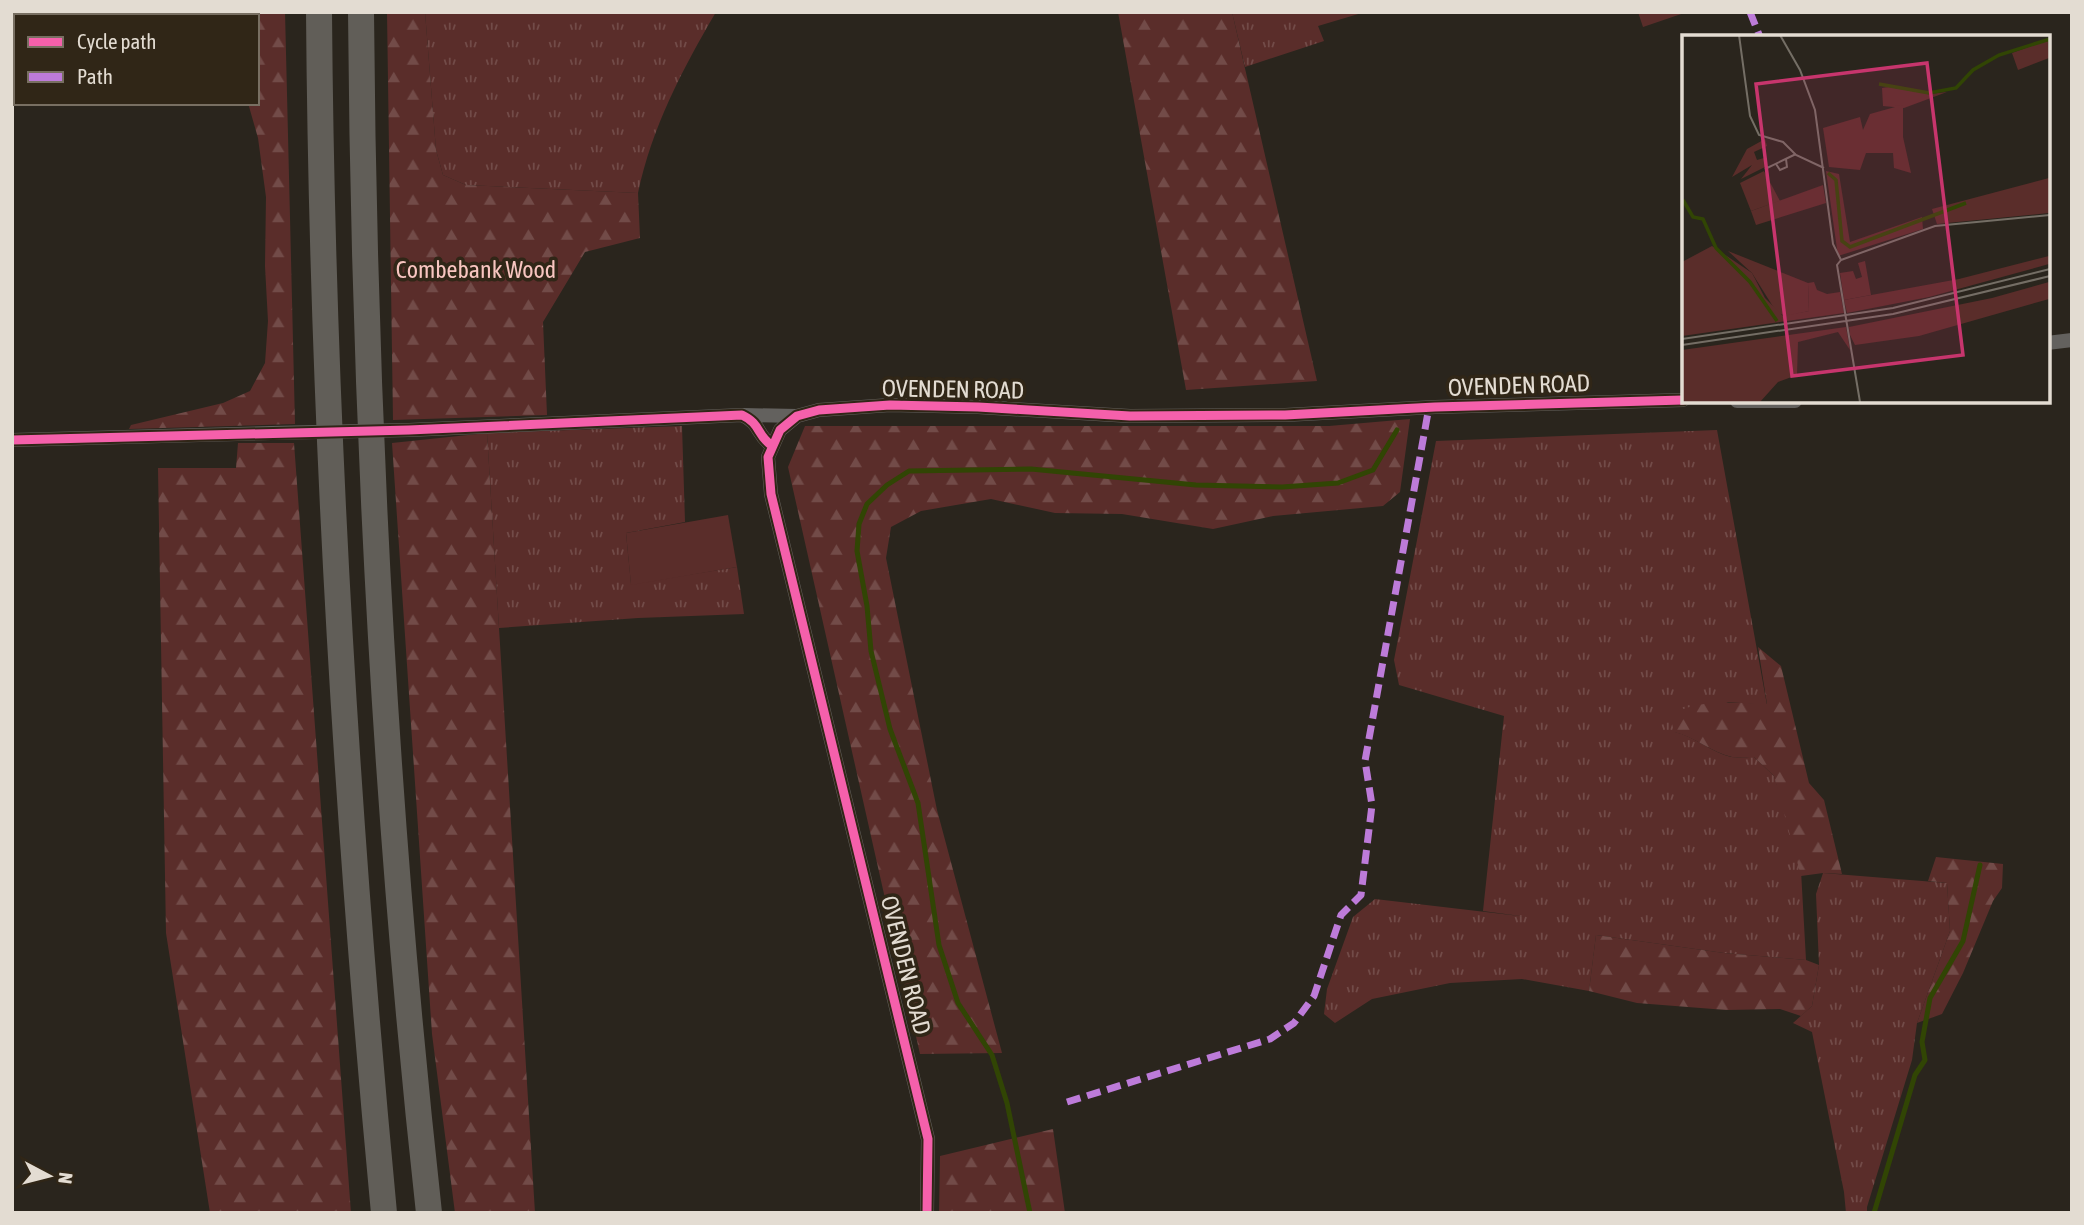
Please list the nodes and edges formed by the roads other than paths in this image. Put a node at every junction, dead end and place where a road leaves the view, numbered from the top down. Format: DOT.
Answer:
graph roads {
  1 [pos="319,12"];
  2 [pos="361,12"];
  3 [pos="2072,340"];
  4 [pos="2049,343"];
  5 [pos="1682,400"];
  6 [pos="742,415"];
  7 [pos="797,416"];
  8 [pos="12,440"];
  9 [pos="771,445"];
  10 [pos="384,1213"];
  11 [pos="429,1213"];
  12 [pos="926,1213"];
  1 -- 10 [label="highway"];
  2 -- 11 [label="highway"];
  3 -- 4 [label="street"];
  5 -- 7 [label="street, OVENDEN ROAD"];
  6 -- 7 [label="street, OVENDEN ROAD"];
  6 -- 8 [label="street, OVENDEN ROAD, bridge"];
  6 -- 9 [label="street"];
  7 -- 9 [label="street"];
  9 -- 12 [label="street, OVENDEN ROAD"];
}
